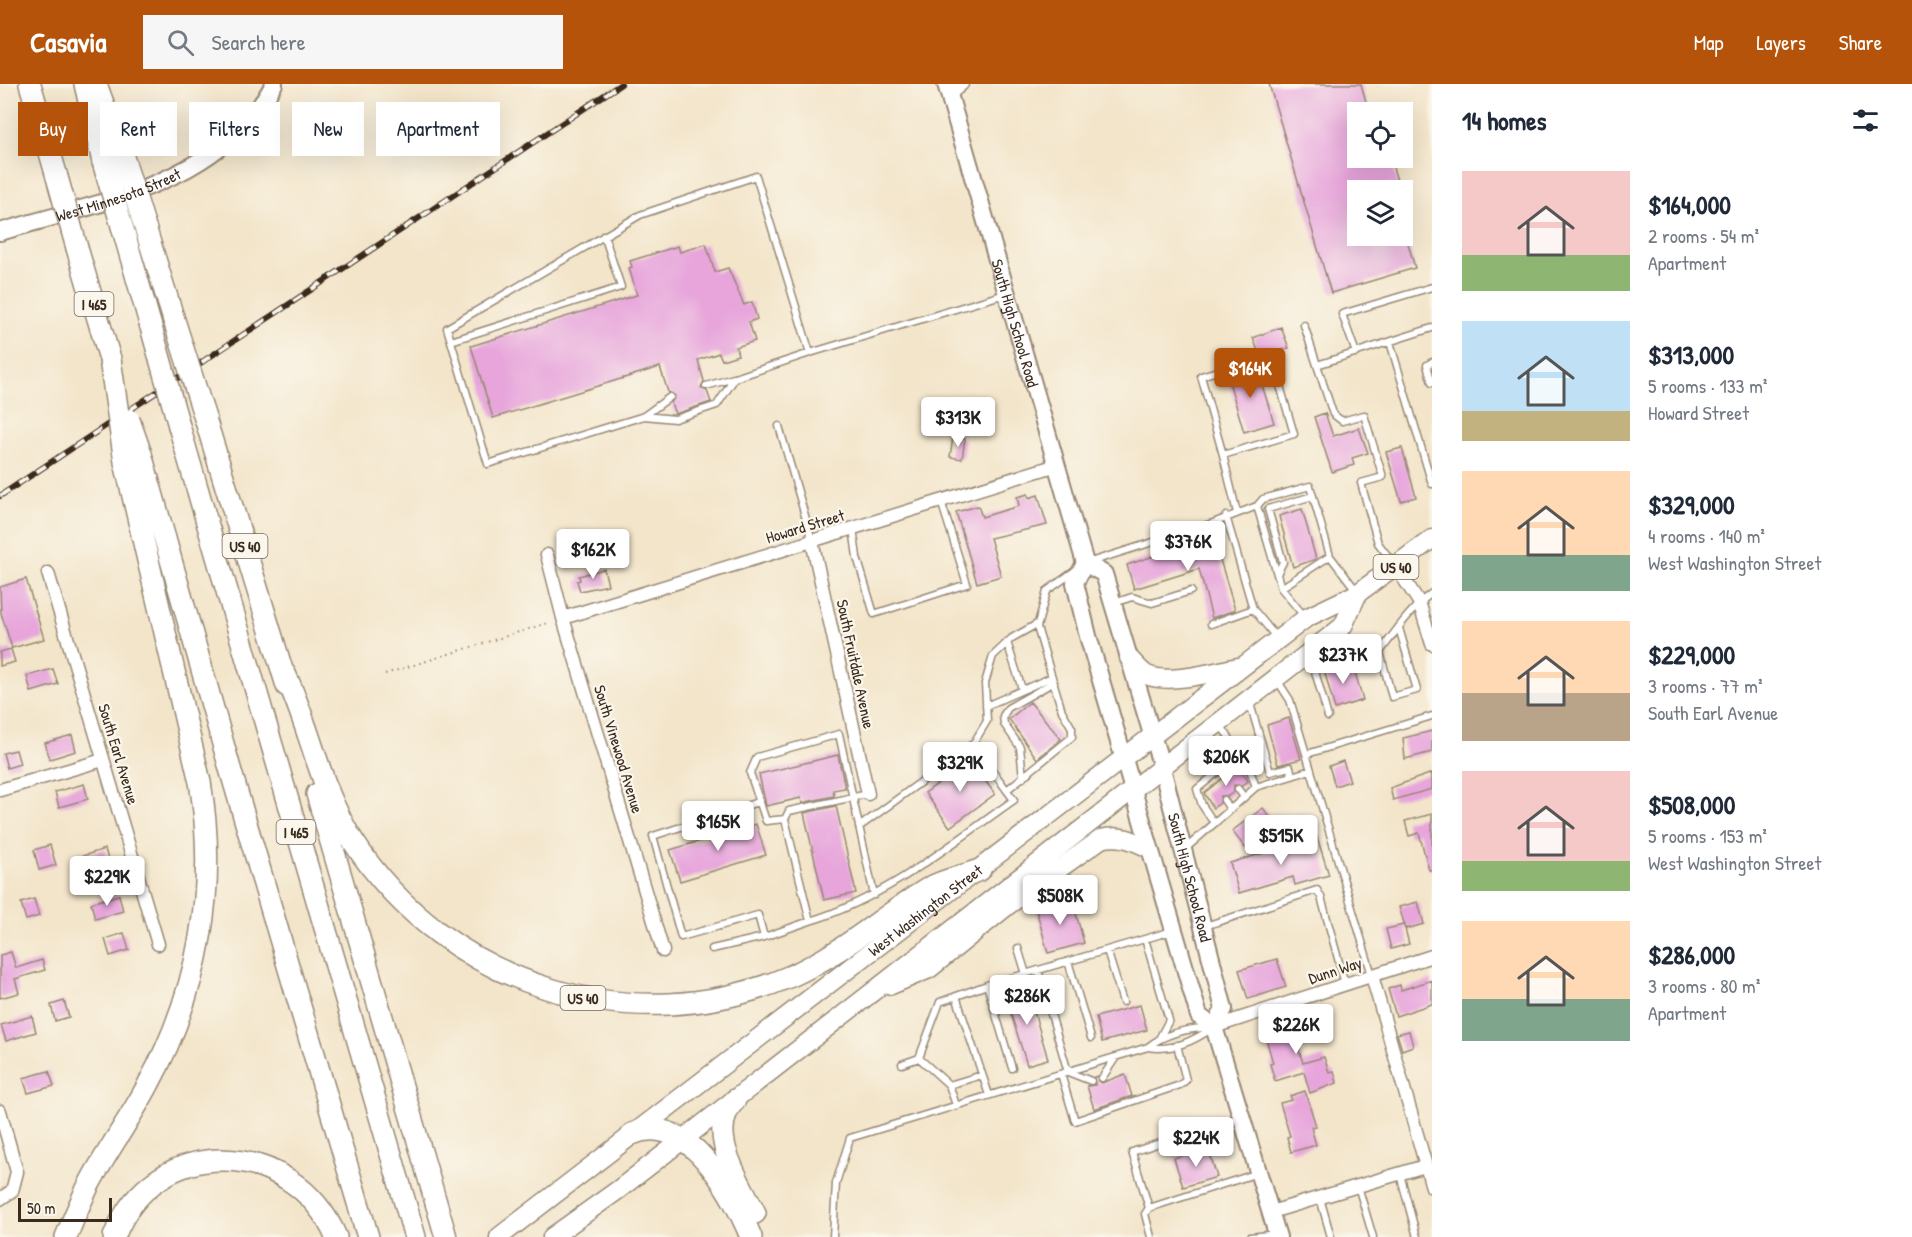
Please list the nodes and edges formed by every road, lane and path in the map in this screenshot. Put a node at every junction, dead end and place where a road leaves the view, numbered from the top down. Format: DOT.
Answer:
graph roads {
  1 [pos="30,84"];
  2 [pos="84,84"];
  3 [pos="96,84"];
  4 [pos="274,84"];
  5 [pos="962,84"];
  6 [pos="947,90"];
  7 [pos="113,159"];
  8 [pos="0,232"];
  9 [pos="604,235"];
  10 [pos="1432,287"];
  11 [pos="1005,293"];
  12 [pos="1304,325"];
  13 [pos="1432,328"];
  14 [pos="451,341"];
  15 [pos="1390,342"];
  16 [pos="810,353"];
  17 [pos="1356,353"];
  18 [pos="1432,362"];
  19 [pos="1317,365"];
  20 [pos="735,378"];
  21 [pos="1432,383"];
  22 [pos="706,386"];
  23 [pos="670,397"];
  24 [pos="644,416"];
  25 [pos="779,426"];
  26 [pos="1223,455"];
  27 [pos="133,458"];
  28 [pos="1057,465"];
  29 [pos="1432,484"];
  30 [pos="1313,496"];
  31 [pos="941,501"];
  32 [pos="1257,506"];
  33 [pos="1237,513"];
  34 [pos="1226,516"];
  35 [pos="853,528"];
  36 [pos="1432,539"];
  37 [pos="812,541"];
  38 [pos="547,555"];
  39 [pos="1330,556"];
  40 [pos="1086,564"];
  41 [pos="1396,567"];
  42 [pos="48,573"];
  43 [pos="1277,574"];
  44 [pos="1281,588"];
  45 [pos="1191,591"];
  46 [pos="1358,593"];
  47 [pos="1432,593"];
  48 [pos="1419,602"];
  49 [pos="1113,603"];
  50 [pos="1253,609"];
  51 [pos="563,618"];
  52 [pos="1306,618"];
  53 [pos="1037,624"];
  54 [pos="1211,624"];
  55 [pos="1399,628"];
  56 [pos="1278,640"];
  57 [pos="1007,642"];
  58 [pos="1432,645"];
  59 [pos="1309,653"];
  60 [pos="1130,658"];
  61 [pos="1243,667"];
  62 [pos="285,674"];
  63 [pos="385,674"];
  64 [pos="1276,679"];
  65 [pos="1053,680"];
  66 [pos="1022,689"];
  67 [pos="1249,700"];
  68 [pos="986,706"];
  69 [pos="1432,716"];
  70 [pos="1329,717"];
  71 [pos="1219,724"];
  72 [pos="1153,736"];
  73 [pos="973,744"];
  74 [pos="1306,754"];
  75 [pos="1124,758"];
  76 [pos="1235,758"];
  77 [pos="103,760"];
  78 [pos="1162,768"];
  79 [pos="1223,768"];
  80 [pos="1311,770"];
  81 [pos="1228,775"];
  82 [pos="1292,776"];
  83 [pos="1023,778"];
  84 [pos="1209,779"];
  85 [pos="1214,785"];
  86 [pos="1256,787"];
  87 [pos="1008,789"];
  88 [pos="1238,789"];
  89 [pos="0,790"];
  90 [pos="1133,790"];
  91 [pos="868,794"];
  92 [pos="852,796"];
  93 [pos="1244,797"];
  94 [pos="1224,800"];
  95 [pos="758,802"];
  96 [pos="1230,809"];
  97 [pos="785,819"];
  98 [pos="1214,824"];
  99 [pos="859,827"];
  100 [pos="1149,848"];
  101 [pos="1184,849"];
  102 [pos="980,870"];
  103 [pos="874,895"];
  104 [pos="810,921"];
  105 [pos="1205,926"];
  106 [pos="1173,930"];
  107 [pos="764,936"];
  108 [pos="1145,939"];
  109 [pos="158,944"];
  110 [pos="1018,948"];
  111 [pos="712,949"];
  112 [pos="1107,950"];
  113 [pos="663,951"];
  114 [pos="1432,956"];
  115 [pos="1068,961"];
  116 [pos="1038,970"];
  117 [pos="1026,974"];
  118 [pos="1372,976"];
  119 [pos="1345,984"];
  120 [pos="987,985"];
  121 [pos="956,996"];
  122 [pos="864,997"];
  123 [pos="1123,1002"];
  124 [pos="1214,1027"];
  125 [pos="1091,1038"];
  126 [pos="1159,1039"];
  127 [pos="1177,1046"];
  128 [pos="1148,1047"];
  129 [pos="1116,1057"];
  130 [pos="919,1058"];
  131 [pos="902,1064"];
  132 [pos="1012,1068"];
  133 [pos="1064,1073"];
  134 [pos="982,1075"];
  135 [pos="1102,1078"];
  136 [pos="1091,1081"];
  137 [pos="949,1085"];
  138 [pos="988,1095"];
  139 [pos="735,1100"];
  140 [pos="956,1105"];
  141 [pos="0,1111"];
  142 [pos="1242,1117"];
  143 [pos="632,1134"];
  144 [pos="683,1140"];
  145 [pos="1425,1166"];
  146 [pos="1259,1173"];
  147 [pos="1400,1174"];
  148 [pos="1358,1186"];
  149 [pos="1432,1187"];
  150 [pos="1320,1198"];
  151 [pos="0,1199"];
  152 [pos="1149,1208"];
  153 [pos="1271,1212"];
  154 [pos="446,1236"];
  155 [pos="1276,1236"];
  156 [pos="66,1237"];
  157 [pos="114,1237"];
  158 [pos="336,1237"];
  159 [pos="368,1237"];
  160 [pos="415,1237"];
  161 [pos="499,1237"];
  162 [pos="552,1237"];
  163 [pos="751,1237"];
  164 [pos="762,1237"];
  165 [pos="833,1237"];
  166 [pos="1151,1237"];
  167 [pos="1250,1237"];
  168 [pos="1331,1237"];
  169 [pos="1373,1237"];
  170 [pos="1417,1237"];
  1 -- 27 [label="highway, I 465, bridge"];
  2 -- 7 [label="highway, I 465"];
  3 -- 7 [label="highway, US 40"];
  4 -- 8 [label="street, West Minnesota Street"];
  5 -- 6 [label="street"];
  6 -- 11 [label="street, South High School Road"];
  7 -- 62 [label="highway, US 40, bridge"];
  7 -- 160 [label="highway, I 465, bridge"];
  9 -- 14 [label="lane"];
  9 -- 14 [label="lane"];
  9 -- 16 [label="lane"];
  10 -- 17 [label="lane"];
  11 -- 16 [label="lane"];
  11 -- 28 [label="street, South High School Road"];
  12 -- 19 [label="lane"];
  13 -- 15 [label="lane"];
  14 -- 24 [label="lane"];
  15 -- 17 [label="lane"];
  15 -- 29 [label="lane"];
  16 -- 20 [label="lane"];
  17 -- 19 [label="lane"];
  18 -- 21 [label="lane"];
  19 -- 41 [label="lane"];
  20 -- 22 [label="lane"];
  20 -- 24 [label="lane"];
  23 -- 24 [label="lane"];
  25 -- 37 [label="lane"];
  26 -- 26 [label="lane"];
  26 -- 33 [label="lane"];
  27 -- 156 [label="highway"];
  27 -- 159 [label="highway, I 465"];
  28 -- 31 [label="street, Howard Street"];
  28 -- 40 [label="street, South High School Road"];
  30 -- 32 [label="lane"];
  30 -- 39 [label="lane"];
  30 -- 43 [label="lane"];
  31 -- 35 [label="street, Howard Street"];
  31 -- 35 [label="lane"];
  32 -- 33 [label="lane"];
  32 -- 43 [label="lane"];
  33 -- 34 [label="lane"];
  34 -- 40 [label="lane"];
  34 -- 50 [label="lane"];
  35 -- 37 [label="street, Howard Street"];
  36 -- 41 [label="main road, West Washington Street / US 40"];
  37 -- 51 [label="street, Howard Street"];
  37 -- 91 [label="street, South Fruitdale Avenue"];
  38 -- 51 [label="street, South Vinewood Avenue"];
  39 -- 44 [label="lane"];
  39 -- 46 [label="lane"];
  40 -- 49 [label="street, South High School Road"];
  40 -- 53 [label="lane"];
  40 -- 75 [label="street, South High School Road"];
  41 -- 46 [label="main road, West Washington Street / US 40"];
  41 -- 48 [label="street"];
  42 -- 77 [label="street, South Earl Avenue"];
  43 -- 44 [label="lane"];
  44 -- 52 [label="lane"];
  45 -- 49 [label="lane"];
  46 -- 52 [label="main road, West Washington Street"];
  46 -- 59 [label="main road, West Washington Street / US 40"];
  47 -- 48 [label="lane"];
  48 -- 55 [label="lane"];
  48 -- 58 [label="street"];
  49 -- 60 [label="street, South High School Road"];
  50 -- 54 [label="lane"];
  50 -- 56 [label="lane"];
  51 -- 63 [label="path"];
  51 -- 113 [label="street, South Vinewood Avenue"];
  52 -- 56 [label="main road, West Washington Street"];
  53 -- 57 [label="lane"];
  53 -- 65 [label="lane"];
  55 -- 55 [label="lane"];
  56 -- 61 [label="main road, West Washington Street"];
  57 -- 66 [label="lane"];
  57 -- 68 [label="lane"];
  59 -- 64 [label="main road, West Washington Street / US 40"];
  59 -- 70 [label="lane"];
  60 -- 61 [label="main road"];
  60 -- 72 [label="street, South High School Road"];
  61 -- 72 [label="main road, West Washington Street"];
  62 -- 102 [label="highway, US 40"];
  62 -- 154 [label="highway"];
  64 -- 67 [label="main road, West Washington Street / US 40"];
  64 -- 74 [label="lane"];
  65 -- 66 [label="lane"];
  65 -- 83 [label="lane"];
  65 -- 83 [label="lane"];
  66 -- 68 [label="lane"];
  67 -- 71 [label="main road, West Washington Street / US 40"];
  67 -- 82 [label="lane"];
  68 -- 73 [label="lane"];
  69 -- 74 [label="lane"];
  71 -- 76 [label="lane"];
  71 -- 78 [label="main road, West Washington Street / US 40"];
  72 -- 75 [label="main road, West Washington Street"];
  72 -- 78 [label="street, South High School Road"];
  73 -- 87 [label="lane"];
  73 -- 99 [label="lane"];
  74 -- 80 [label="lane"];
  75 -- 90 [label="street, South High School Road"];
  75 -- 102 [label="main road, West Washington Street"];
  76 -- 79 [label="lane"];
  76 -- 86 [label="lane"];
  77 -- 89 [label="street"];
  77 -- 109 [label="street, South Earl Avenue"];
  78 -- 90 [label="main road, West Washington Street / US 40"];
  78 -- 101 [label="street, South High School Road"];
  79 -- 81 [label="lane"];
  79 -- 84 [label="lane"];
  80 -- 82 [label="lane"];
  80 -- 118 [label="lane"];
  82 -- 86 [label="lane"];
  83 -- 87 [label="lane"];
  84 -- 85 [label="lane"];
  84 -- 98 [label="lane"];
  86 -- 93 [label="lane"];
  87 -- 103 [label="lane"];
  88 -- 93 [label="lane"];
  90 -- 100 [label="street, South High School Road"];
  90 -- 122 [label="main road, West Washington Street / US 40"];
  91 -- 92 [label="lane"];
  92 -- 95 [label="lane"];
  92 -- 97 [label="lane"];
  92 -- 99 [label="lane"];
  93 -- 96 [label="lane"];
  94 -- 96 [label="lane"];
  95 -- 97 [label="lane"];
  95 -- 107 [label="lane"];
  96 -- 98 [label="lane"];
  97 -- 104 [label="lane"];
  98 -- 101 [label="lane"];
  99 -- 103 [label="lane"];
  100 -- 106 [label="street, South High School Road"];
  100 -- 122 [label="main road"];
  101 -- 105 [label="street, South High School Road"];
  102 -- 143 [label="main road, West Washington Street"];
  103 -- 104 [label="lane"];
  104 -- 107 [label="lane"];
  105 -- 119 [label="lane"];
  105 -- 124 [label="street, South High School Road"];
  106 -- 108 [label="lane"];
  106 -- 124 [label="street, South High School Road"];
  107 -- 111 [label="lane"];
  108 -- 112 [label="lane"];
  108 -- 126 [label="lane"];
  110 -- 117 [label="lane"];
  112 -- 115 [label="lane"];
  112 -- 123 [label="lane"];
  114 -- 118 [label="street, Dunn Way"];
  115 -- 116 [label="lane"];
  115 -- 125 [label="lane"];
  116 -- 117 [label="lane"];
  116 -- 133 [label="lane"];
  117 -- 120 [label="lane"];
  118 -- 119 [label="street, Dunn Way"];
  118 -- 145 [label="street"];
  119 -- 124 [label="street, Dunn Way"];
  120 -- 121 [label="lane"];
  120 -- 132 [label="lane"];
  121 -- 130 [label="lane"];
  121 -- 134 [label="lane"];
  122 -- 139 [label="main road, West Washington Street / US 40"];
  124 -- 126 [label="lane"];
  124 -- 127 [label="lane"];
  124 -- 142 [label="street, South High School Road"];
  126 -- 128 [label="lane"];
  127 -- 128 [label="lane"];
  127 -- 133 [label="lane"];
  128 -- 129 [label="lane"];
  129 -- 133 [label="lane"];
  129 -- 135 [label="lane"];
  130 -- 131 [label="lane"];
  130 -- 137 [label="lane"];
  133 -- 136 [label="lane"];
  133 -- 138 [label="lane"];
  134 -- 137 [label="lane"];
  134 -- 138 [label="lane"];
  137 -- 140 [label="lane"];
  138 -- 140 [label="lane"];
  139 -- 144 [label="main road, West Washington Street / US 40"];
  139 -- 164 [label="highway"];
  140 -- 165 [label="lane"];
  141 -- 151 [label="street"];
  142 -- 146 [label="street, South High School Road"];
  142 -- 152 [label="lane"];
  143 -- 144 [label="highway"];
  143 -- 161 [label="main road, West Washington Street"];
  144 -- 162 [label="main road, West Washington Street / US 40"];
  144 -- 163 [label="highway"];
  145 -- 147 [label="street"];
  145 -- 149 [label="street"];
  146 -- 152 [label="lane"];
  146 -- 153 [label="street, South High School Road"];
  147 -- 148 [label="street"];
  147 -- 170 [label="lane"];
  148 -- 150 [label="street"];
  148 -- 169 [label="lane"];
  150 -- 153 [label="street"];
  150 -- 168 [label="lane"];
  152 -- 166 [label="lane"];
  153 -- 155 [label="street, South High School Road"];
  155 -- 167 [label="lane"];
  157 -- 158 [label="highway"];
}
